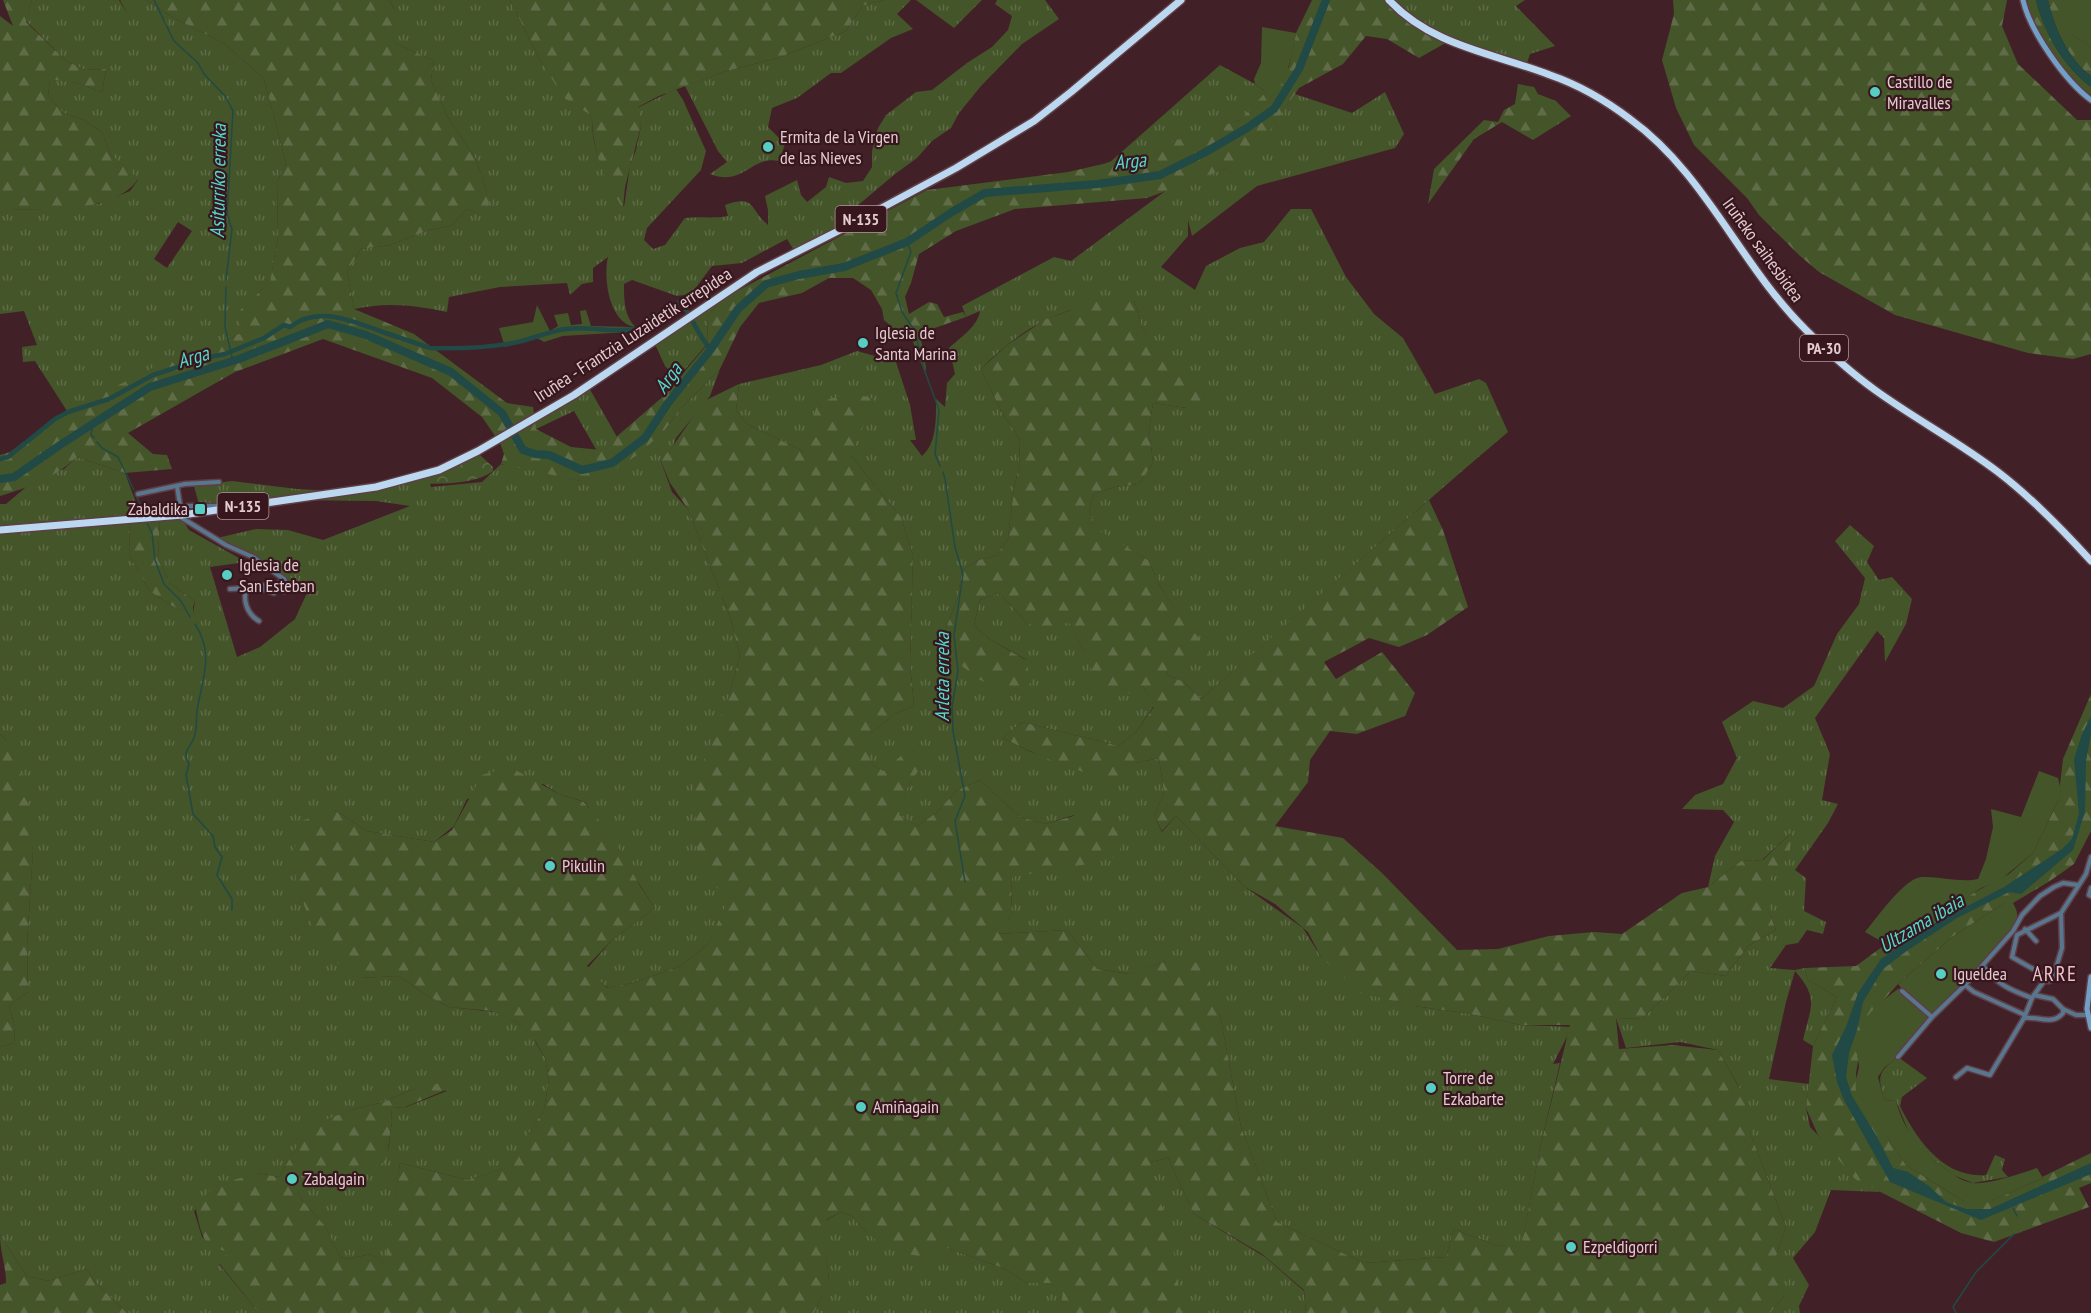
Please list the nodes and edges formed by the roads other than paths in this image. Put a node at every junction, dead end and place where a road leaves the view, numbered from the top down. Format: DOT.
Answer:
graph roads {
  1 [pos="1181,0"];
  2 [pos="2023,0"];
  3 [pos="1390,1"];
  4 [pos="2091,100"];
  5 [pos="219,482"];
  6 [pos="177,486"];
  7 [pos="138,494"];
  8 [pos="182,513"];
  9 [pos="0,530"];
  10 [pos="2091,561"];
  11 [pos="284,579"];
  12 [pos="252,586"];
  13 [pos="247,588"];
  14 [pos="230,589"];
  15 [pos="284,591"];
  16 [pos="274,593"];
  17 [pos="259,621"];
  18 [pos="2091,856"];
  19 [pos="2078,885"];
  20 [pos="2091,888"];
  21 [pos="2090,895"];
  22 [pos="2061,913"];
  23 [pos="2025,929"];
  24 [pos="2015,933"];
  25 [pos="2036,940"];
  26 [pos="1983,966"];
  27 [pos="2091,977"];
  28 [pos="2044,981"];
  29 [pos="1965,985"];
  30 [pos="1902,990"];
  31 [pos="2033,997"];
  32 [pos="2089,1000"];
  33 [pos="2063,1009"];
  34 [pos="2088,1015"];
  35 [pos="1932,1017"];
  36 [pos="2025,1017"];
  37 [pos="2091,1028"];
  38 [pos="1898,1057"];
  39 [pos="1956,1077"];
  1 -- 8 [label="highway, Iruñea - Frantzia Luzaidetik errepidea / N-135"];
  2 -- 4 [label="main road"];
  3 -- 10 [label="highway, Iruñeko saihesbidea / PA-30"];
  5 -- 6 [label="street"];
  6 -- 7 [label="street"];
  6 -- 8 [label="street"];
  8 -- 9 [label="highway, Iruñea - Frantzia Luzaidetik errepidea / N-135"];
  8 -- 11 [label="street"];
  11 -- 12 [label="street"];
  11 -- 15 [label="street"];
  12 -- 13 [label="street"];
  12 -- 16 [label="street"];
  13 -- 14 [label="street"];
  13 -- 17 [label="street"];
  18 -- 19 [label="street"];
  19 -- 22 [label="street"];
  19 -- 24 [label="street"];
  20 -- 21 [label="street"];
  22 -- 23 [label="street"];
  22 -- 28 [label="street"];
  23 -- 24 [label="street"];
  23 -- 25 [label="street"];
  24 -- 26 [label="street"];
  24 -- 28 [label="street"];
  26 -- 29 [label="street"];
  26 -- 31 [label="street"];
  27 -- 32 [label="main road"];
  28 -- 31 [label="street"];
  29 -- 35 [label="street"];
  29 -- 36 [label="street"];
  30 -- 35 [label="street"];
  31 -- 33 [label="street"];
  31 -- 36 [label="street"];
  32 -- 34 [label="main road"];
  33 -- 34 [label="street"];
  33 -- 36 [label="street"];
  34 -- 37 [label="main road"];
  35 -- 38 [label="street"];
  36 -- 39 [label="street"];
}
